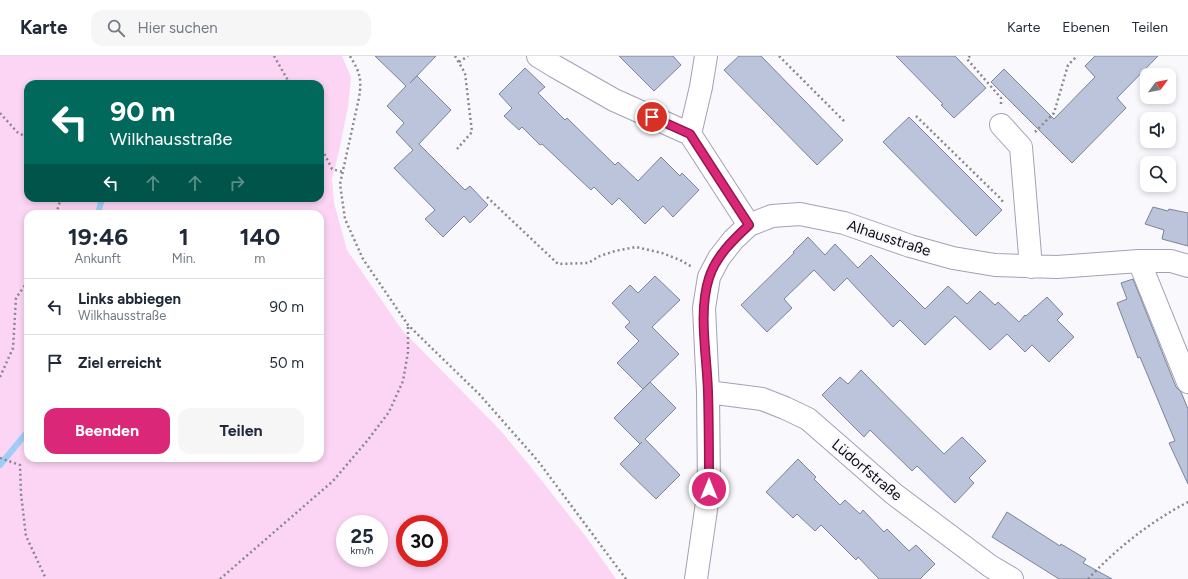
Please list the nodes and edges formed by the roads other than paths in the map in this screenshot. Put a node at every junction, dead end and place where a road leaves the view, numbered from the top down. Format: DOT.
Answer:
graph roads {
  1 [pos="538,56"];
  2 [pos="706,56"];
  3 [pos="1001,124"];
  4 [pos="690,134"];
  5 [pos="749,225"];
  6 [pos="1139,260"];
  7 [pos="1188,266"];
  8 [pos="1031,267"];
  9 [pos="1188,382"];
  10 [pos="708,392"];
  11 [pos="696,579"];
  12 [pos="1012,579"];
  1 -- 4 [label="street"];
  2 -- 4 [label="street"];
  3 -- 8 [label="street"];
  4 -- 5 [label="street"];
  5 -- 8 [label="street, Alhausstraße"];
  5 -- 10 [label="street"];
  6 -- 7 [label="street, Alhausstraße"];
  6 -- 8 [label="street, Alhausstraße"];
  6 -- 9 [label="street"];
  10 -- 11 [label="street"];
  10 -- 12 [label="street, Lüdorfstraße"];
}
